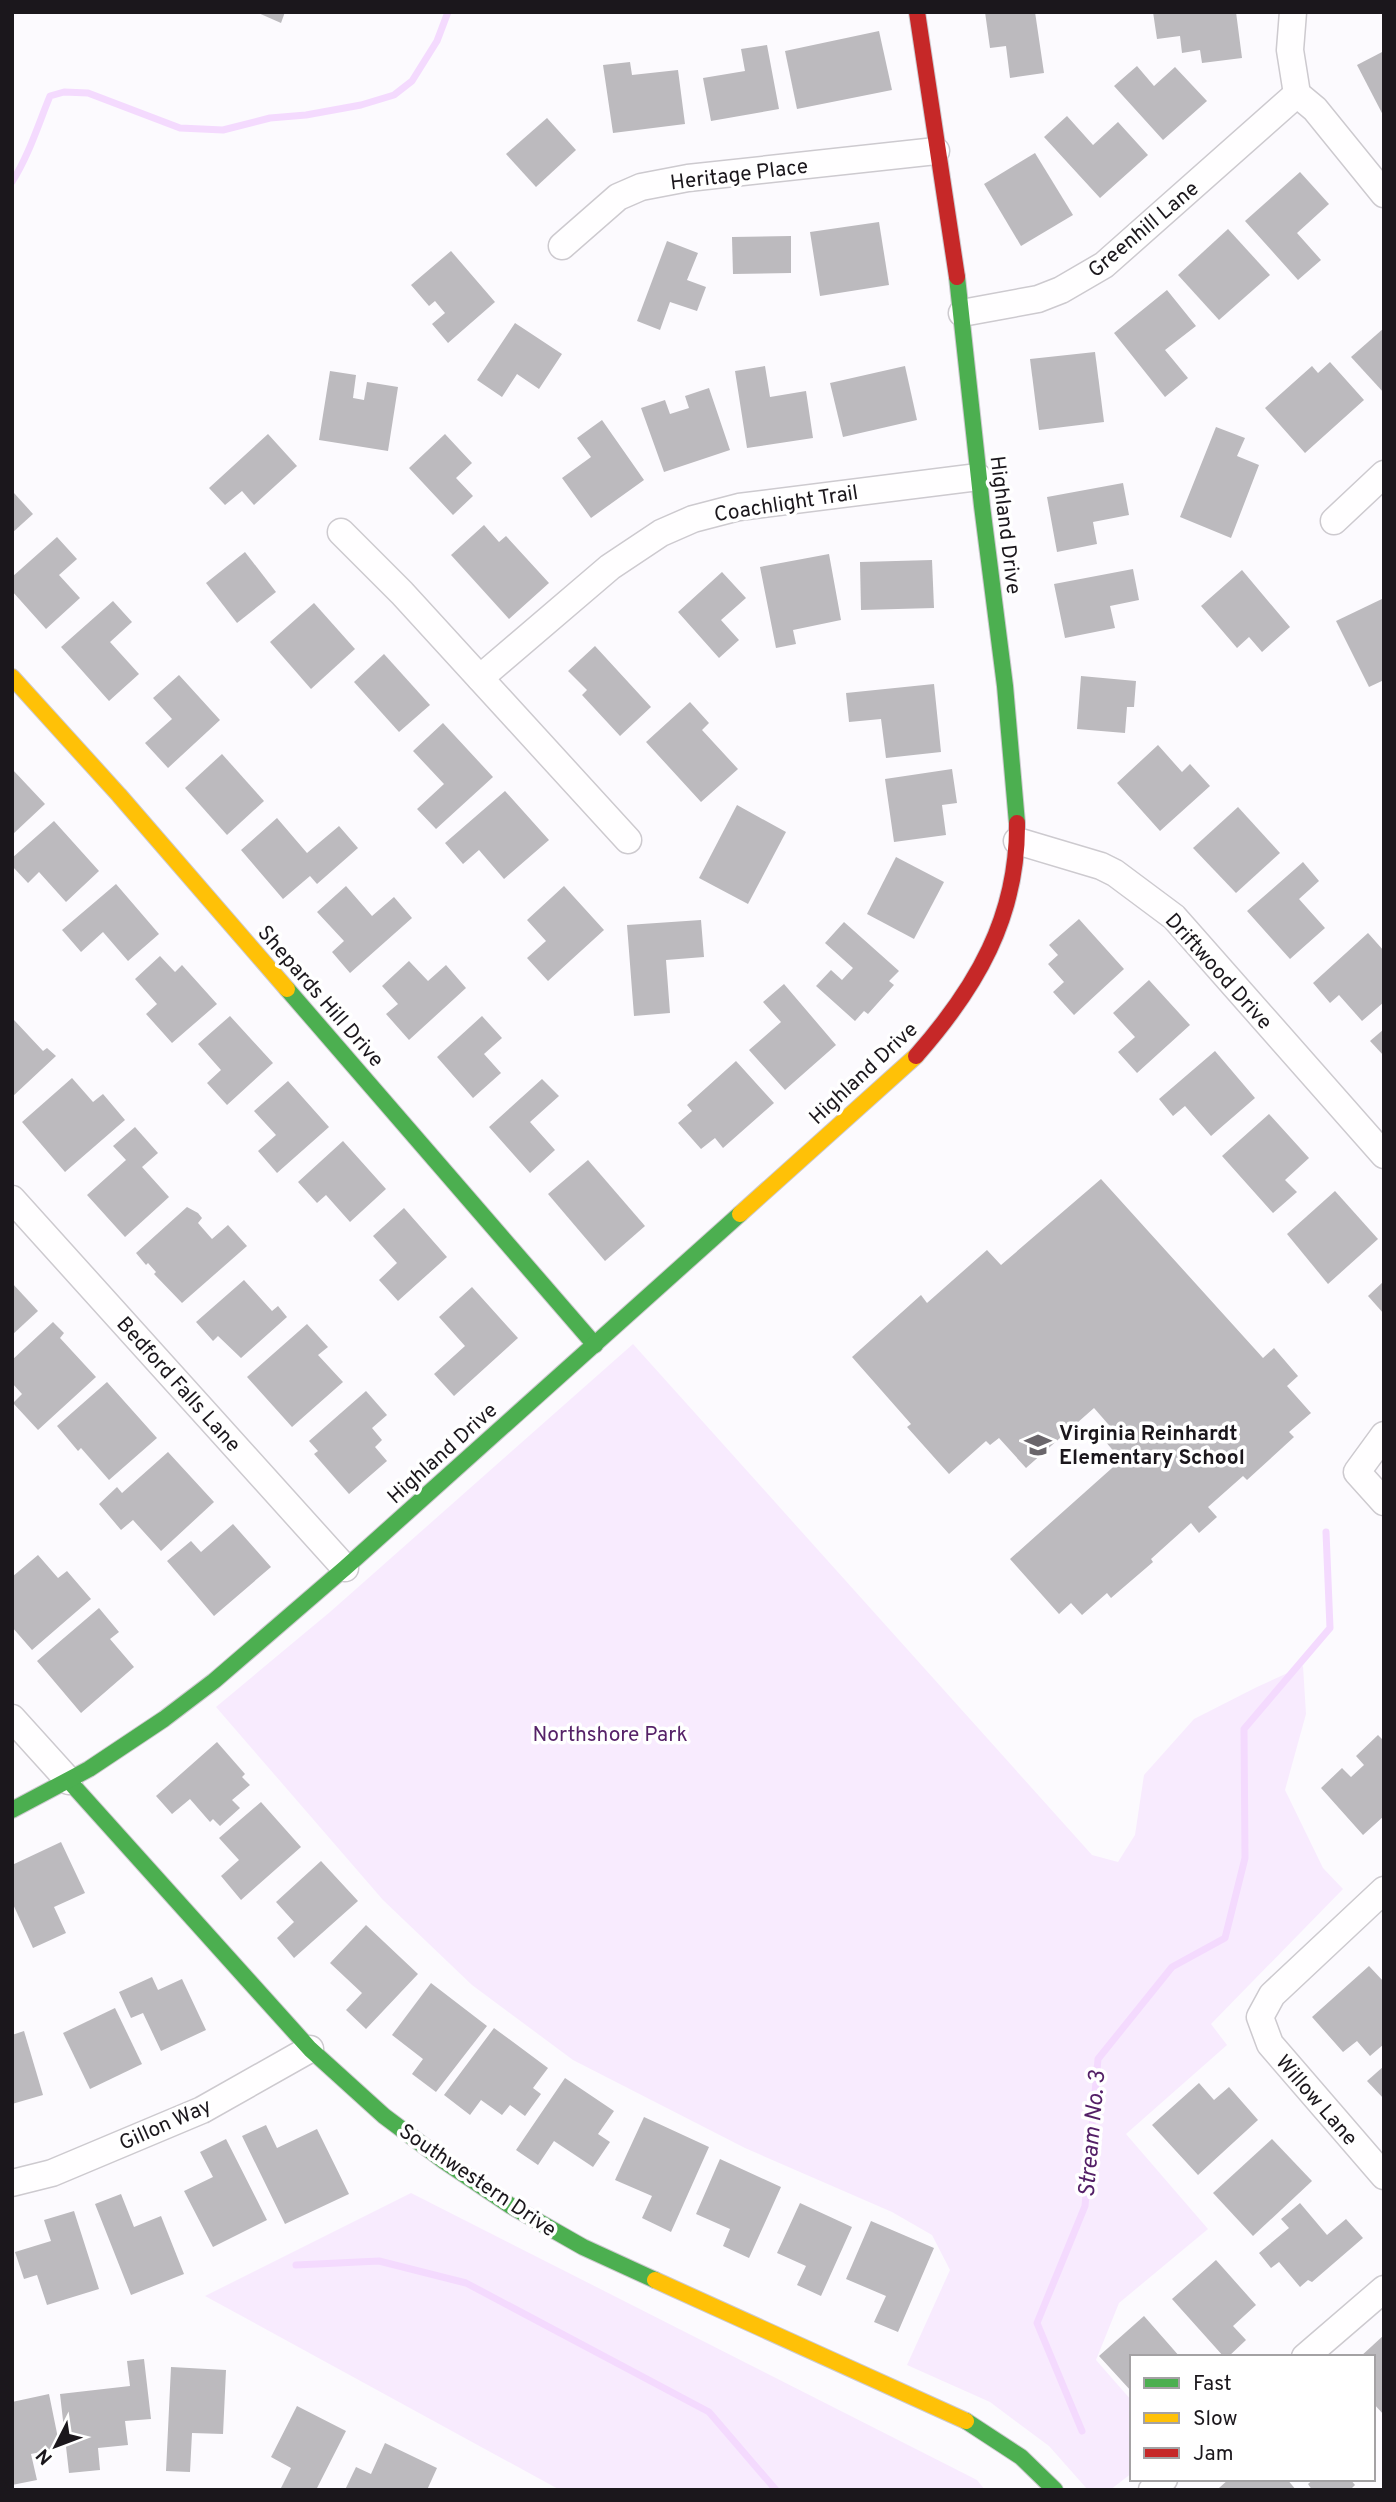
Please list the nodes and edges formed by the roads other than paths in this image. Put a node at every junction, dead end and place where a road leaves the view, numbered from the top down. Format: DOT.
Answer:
graph roads {
  1 [pos="917,12"];
  2 [pos="1293,12"];
  3 [pos="1297,94"];
  4 [pos="936,151"];
  5 [pos="1384,194"];
  6 [pos="562,246"];
  7 [pos="962,313"];
  8 [pos="1384,474"];
  9 [pos="978,477"];
  10 [pos="1334,520"];
  11 [pos="341,532"];
  12 [pos="12,677"];
  13 [pos="480,678"];
  14 [pos="628,840"];
  15 [pos="1017,841"];
  16 [pos="1384,1155"];
  17 [pos="12,1199"];
  18 [pos="595,1345"];
  19 [pos="1384,1435"];
  20 [pos="1384,1502"];
  21 [pos="345,1568"];
  22 [pos="12,1718"];
  23 [pos="69,1782"];
  24 [pos="12,1810"];
  25 [pos="1384,1890"];
  26 [pos="310,2049"];
  27 [pos="1384,2176"];
  28 [pos="12,2183"];
  29 [pos="1384,2289"];
  30 [pos="1308,2355"];
  31 [pos="1055,2490"];
  1 -- 4 [label="street, Highland Drive"];
  2 -- 3 [label="street"];
  3 -- 5 [label="street"];
  3 -- 7 [label="street, Greenhill Lane"];
  4 -- 6 [label="street, Heritage Place"];
  4 -- 7 [label="street, Highland Drive"];
  7 -- 9 [label="street, Highland Drive"];
  8 -- 10 [label="street"];
  9 -- 13 [label="street, Coachlight Trail"];
  9 -- 15 [label="street, Highland Drive"];
  11 -- 13 [label="street"];
  12 -- 18 [label="street, Shepards Hill Drive"];
  13 -- 14 [label="street"];
  15 -- 16 [label="street, Driftwood Drive"];
  15 -- 18 [label="street, Highland Drive"];
  17 -- 21 [label="street, Bedford Falls Lane"];
  18 -- 21 [label="street, Highland Drive"];
  19 -- 20 [label="street"];
  21 -- 23 [label="street, Highland Drive"];
  22 -- 23 [label="street, Southwestern Drive"];
  23 -- 24 [label="street, Highland Drive"];
  23 -- 26 [label="street, Southwestern Drive"];
  25 -- 27 [label="street, Willow Lane"];
  26 -- 28 [label="street, Gillon Way"];
  26 -- 31 [label="street, Southwestern Drive"];
  29 -- 30 [label="street"];
}
